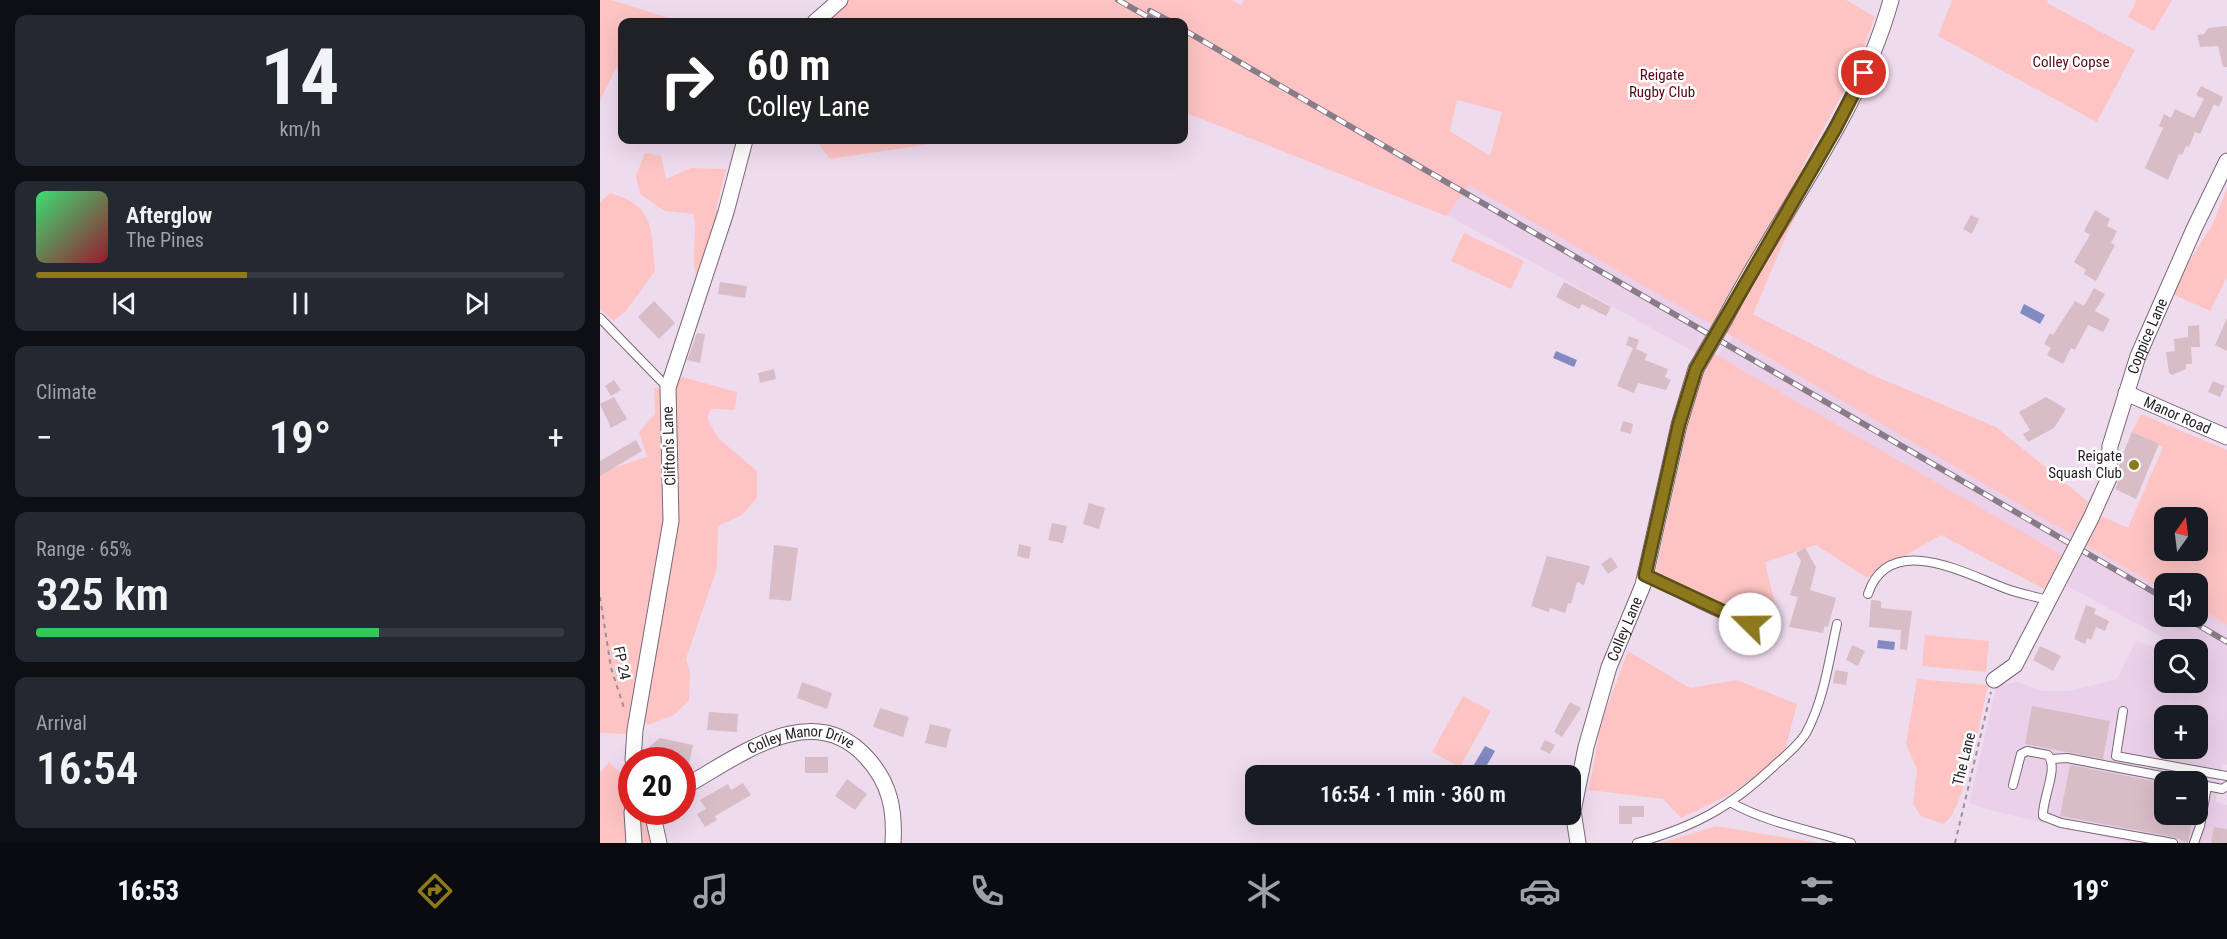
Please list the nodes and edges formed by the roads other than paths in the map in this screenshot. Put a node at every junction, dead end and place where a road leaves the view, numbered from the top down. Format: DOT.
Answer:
graph roads {
  1 [pos="840,0"];
  2 [pos="1888,2"];
  3 [pos="820,18"];
  4 [pos="744,144"];
  5 [pos="2227,161"];
  6 [pos="600,318"];
  7 [pos="668,387"];
  8 [pos="2126,393"];
  9 [pos="2227,437"];
  10 [pos="1645,575"];
  11 [pos="1868,594"];
  12 [pos="2047,600"];
  13 [pos="1776,624"];
  14 [pos="1837,624"];
  15 [pos="1994,680"];
  16 [pos="2123,711"];
  17 [pos="634,747"];
  18 [pos="2051,759"];
  19 [pos="2154,775"];
  20 [pos="2227,776"];
  21 [pos="696,780"];
  22 [pos="2013,785"];
  23 [pos="2208,786"];
  24 [pos="2227,786"];
  25 [pos="1730,802"];
  26 [pos="633,825"];
  27 [pos="655,825"];
  28 [pos="2198,825"];
  29 [pos="634,843"];
  30 [pos="659,843"];
  31 [pos="893,843"];
  32 [pos="1578,843"];
  33 [pos="1637,843"];
  34 [pos="1851,843"];
  35 [pos="2172,843"];
  36 [pos="2194,843"];
  1 -- 3 [label="street"];
  2 -- 10 [label="street, Colley Lane, bridge"];
  4 -- 7 [label="street, Clifton's Lane"];
  5 -- 8 [label="street, Coppice Lane"];
  6 -- 7 [label="lane"];
  7 -- 17 [label="street, Clifton's Lane"];
  8 -- 9 [label="street, Manor Road"];
  8 -- 12 [label="street, Coppice Lane, bridge"];
  10 -- 13 [label="lane"];
  10 -- 32 [label="street, Colley Lane"];
  11 -- 12 [label="lane"];
  12 -- 15 [label="street"];
  14 -- 25 [label="lane"];
  16 -- 20 [label="lane"];
  18 -- 19 [label="lane"];
  18 -- 22 [label="lane"];
  18 -- 35 [label="lane"];
  21 -- 31 [label="street, Colley Manor Drive"];
  23 -- 24 [label="lane"];
  25 -- 33 [label="lane"];
  25 -- 34 [label="lane"];
  26 -- 29 [label="street"];
  27 -- 30 [label="street"];
  28 -- 36 [label="lane"];
}
